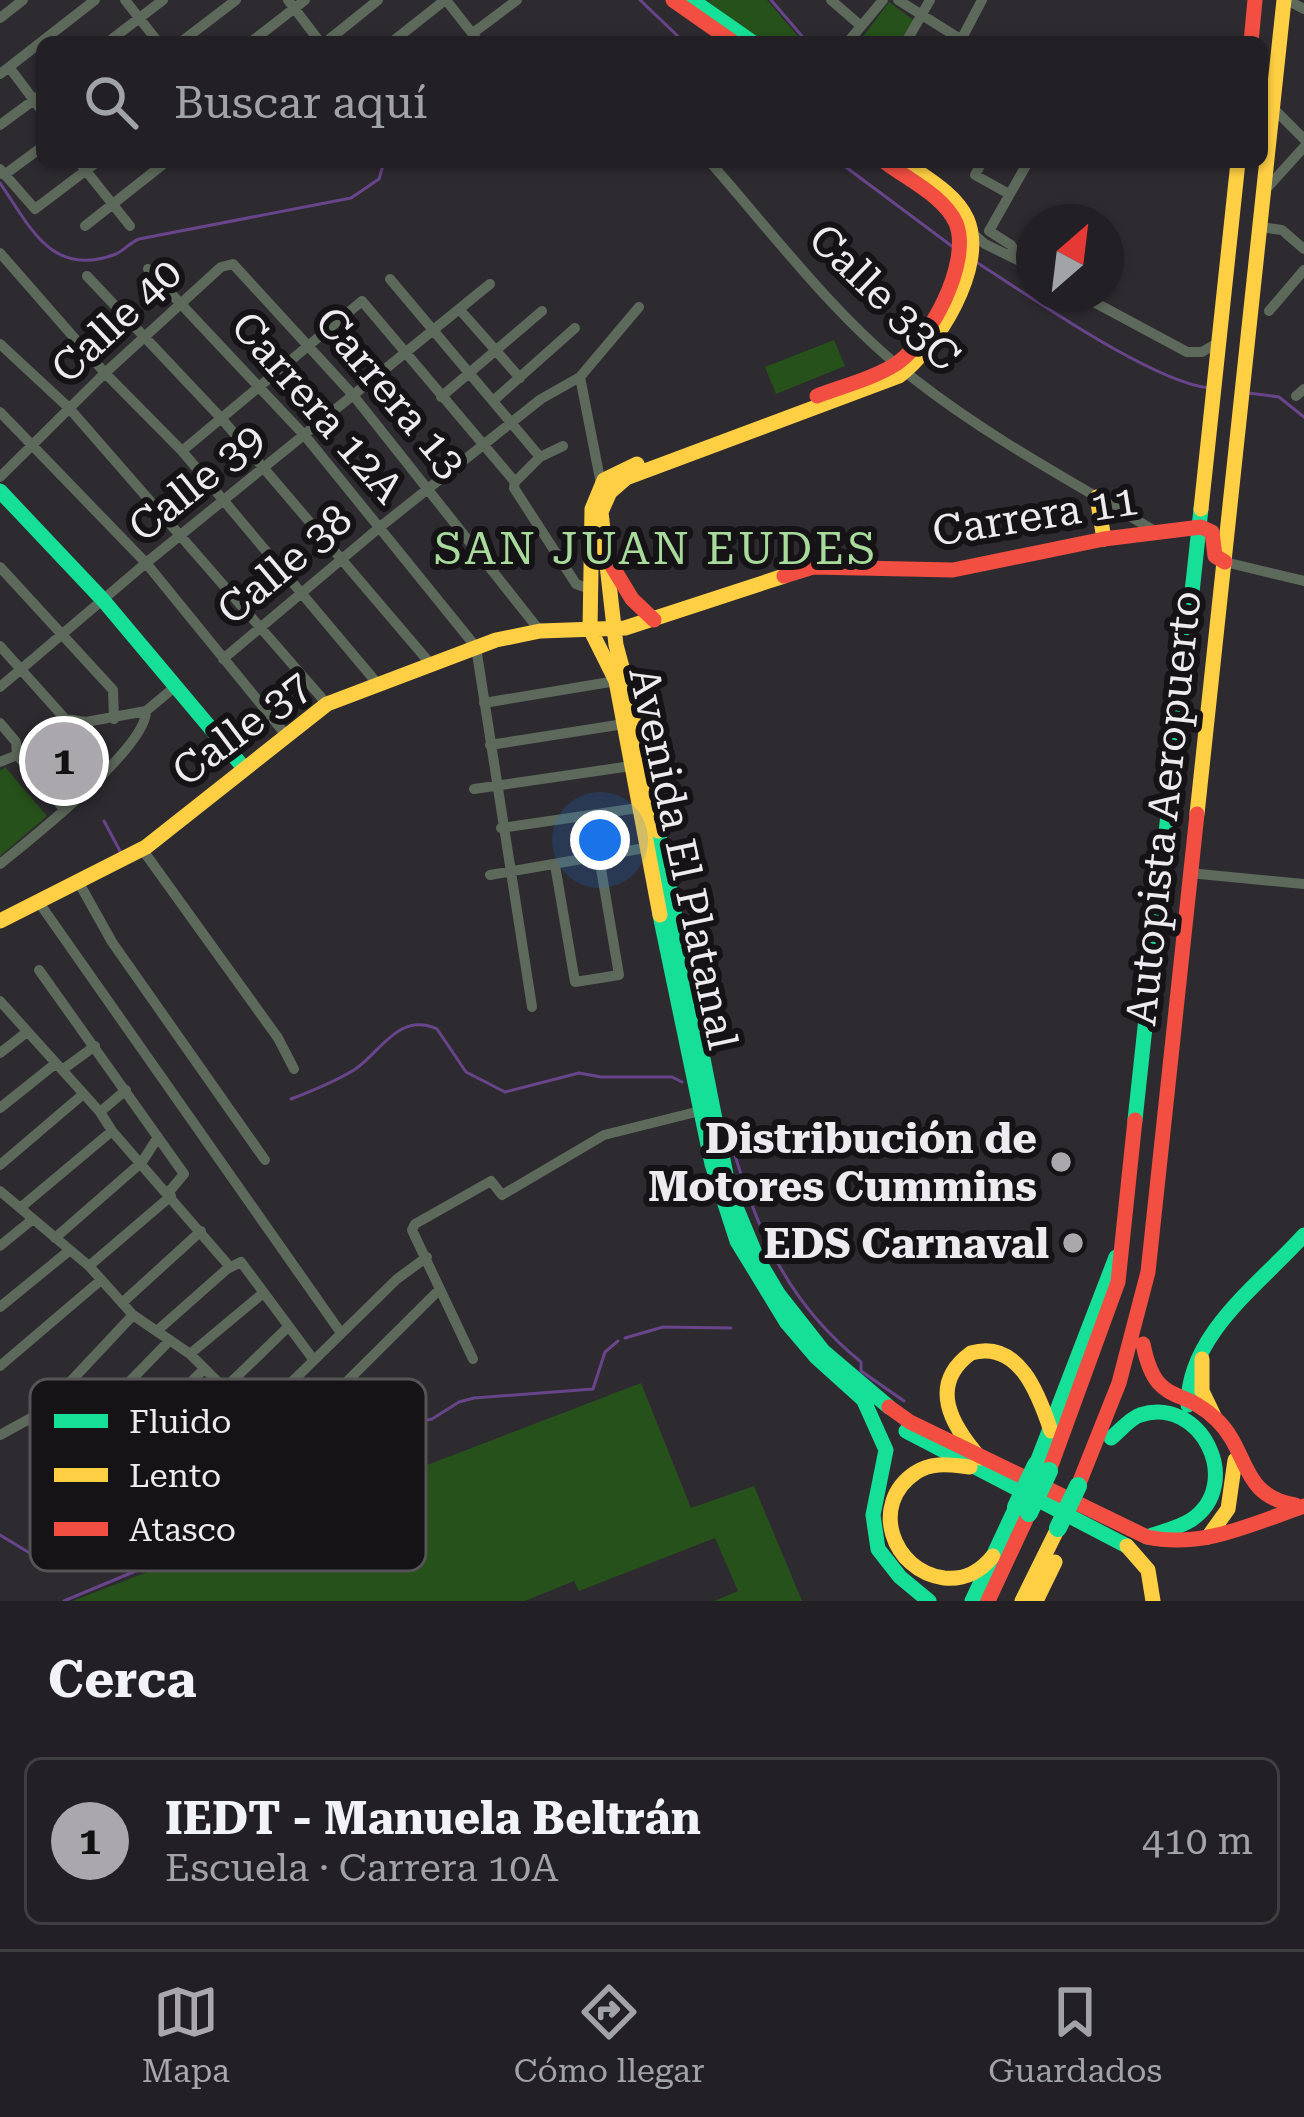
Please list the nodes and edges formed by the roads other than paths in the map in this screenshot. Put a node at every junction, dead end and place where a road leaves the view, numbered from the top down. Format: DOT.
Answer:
graph roads {
  1 [pos="23,0"];
  2 [pos="95,0"];
  3 [pos="125,0"];
  4 [pos="163,0"];
  5 [pos="236,0"];
  6 [pos="378,0"];
  7 [pos="446,0"];
  8 [pos="517,0"];
  9 [pos="673,0"];
  10 [pos="692,0"];
  11 [pos="831,0"];
  12 [pos="883,0"];
  13 [pos="898,0"];
  14 [pos="930,0"];
  15 [pos="982,0"];
  16 [pos="1286,0"];
  17 [pos="1254,2"];
  18 [pos="296,3"];
  19 [pos="1304,9"];
  20 [pos="922,15"];
  21 [pos="0,17"];
  22 [pos="139,18"];
  23 [pos="861,26"];
  24 [pos="49,36"];
  25 [pos="116,36"];
  26 [pos="153,36"];
  27 [pos="190,36"];
  28 [pos="258,36"];
  29 [pos="319,36"];
  30 [pos="331,36"];
  31 [pos="400,36"];
  32 [pos="474,36"];
  33 [pos="478,36"];
  34 [pos="724,36"];
  35 [pos="743,36"];
  36 [pos="853,36"];
  37 [pos="910,36"];
  38 [pos="953,36"];
  39 [pos="961,36"];
  40 [pos="1251,36"];
  41 [pos="36,46"];
  42 [pos="4,71"];
  43 [pos="36,98"];
  44 [pos="36,103"];
  45 [pos="1271,106"];
  46 [pos="0,125"];
  47 [pos="1304,143"];
  48 [pos="36,151"];
  49 [pos="1277,162"];
  50 [pos="81,168"];
  51 [pos="85,168"];
  52 [pos="158,168"];
  53 [pos="715,168"];
  54 [pos="893,168"];
  55 [pos="911,168"];
  56 [pos="977,168"];
  57 [pos="1025,168"];
  58 [pos="1237,168"];
  59 [pos="2,172"];
  60 [pos="1010,194"];
  61 [pos="112,204"];
  62 [pos="85,226"];
  63 [pos="130,226"];
  64 [pos="1260,227"];
  65 [pos="972,233"];
  66 [pos="1304,250"];
  67 [pos="0,253"];
  68 [pos="1016,259"];
  69 [pos="228,263"];
  70 [pos="148,269"];
  71 [pos="1304,270"];
  72 [pos="87,276"];
  73 [pos="390,279"];
  74 [pos="490,284"];
  75 [pos="182,304"];
  76 [pos="639,307"];
  77 [pos="460,310"];
  78 [pos="542,311"];
  79 [pos="1269,311"];
  80 [pos="1112,312"];
  81 [pos="575,328"];
  82 [pos="434,331"];
  83 [pos="143,339"];
  84 [pos="1220,343"];
  85 [pos="0,344"];
  86 [pos="310,344"];
  87 [pos="495,351"];
  88 [pos="404,354"];
  89 [pos="901,368"];
  90 [pos="105,373"];
  91 [pos="469,373"];
  92 [pos="580,376"];
  93 [pos="520,378"];
  94 [pos="259,386"];
  95 [pos="353,395"];
  96 [pos="441,397"];
  97 [pos="494,401"];
  98 [pos="69,408"];
  99 [pos="0,412"];
  100 [pos="221,418"];
  101 [pos="513,423"];
  102 [pos="306,436"];
  103 [pos="34,443"];
  104 [pos="563,446"];
  105 [pos="482,447"];
  106 [pos="182,451"];
  107 [pos="540,457"];
  108 [pos="264,468"];
  109 [pos="0,478"];
  110 [pos="515,482"];
  111 [pos="601,484"];
  112 [pos="430,489"];
  113 [pos="0,491"];
  114 [pos="1097,496"];
  115 [pos="225,501"];
  116 [pos="380,526"];
  117 [pos="1201,527"];
  118 [pos="1155,531"];
  119 [pos="183,535"];
  120 [pos="1104,538"];
  121 [pos="605,554"];
  122 [pos="342,559"];
  123 [pos="1225,562"];
  124 [pos="146,563"];
  125 [pos="0,567"];
  126 [pos="1304,581"];
  127 [pos="590,590"];
  128 [pos="300,593"];
  129 [pos="103,600"];
  130 [pos="654,620"];
  131 [pos="258,628"];
  132 [pos="590,629"];
  133 [pos="615,629"];
  134 [pos="562,630"];
  135 [pos="540,631"];
  136 [pos="64,633"];
  137 [pos="0,646"];
  138 [pos="476,647"];
  139 [pos="223,659"];
  140 [pos="429,662"];
  141 [pos="21,669"];
  142 [pos="613,674"];
  143 [pos="377,683"];
  144 [pos="176,686"];
  145 [pos="0,687"];
  146 [pos="484,703"];
  147 [pos="327,704"];
  148 [pos="146,711"];
  149 [pos="115,718"];
  150 [pos="65,719"];
  151 [pos="0,723"];
  152 [pos="624,724"];
  153 [pos="286,736"];
  154 [pos="490,746"];
  155 [pos="17,755"];
  156 [pos="0,762"];
  157 [pos="631,766"];
  158 [pos="109,768"];
  159 [pos="244,769"];
  160 [pos="495,786"];
  161 [pos="474,789"];
  162 [pos="64,808"];
  163 [pos="638,808"];
  164 [pos="501,828"];
  165 [pos="645,848"];
  166 [pos="142,849"];
  167 [pos="599,857"];
  168 [pos="0,864"];
  169 [pos="554,865"];
  170 [pos="508,872"];
  171 [pos="1189,873"];
  172 [pos="490,875"];
  173 [pos="79,883"];
  174 [pos="1304,884"];
  175 [pos="40,904"];
  176 [pos="0,921"];
  177 [pos="39,970"];
  178 [pos="0,1001"];
  179 [pos="686,1006"];
  180 [pos="532,1007"];
  181 [pos="27,1032"];
  182 [pos="94,1046"];
  183 [pos="0,1053"];
  184 [pos="59,1067"];
  185 [pos="294,1069"];
  186 [pos="126,1090"];
  187 [pos="81,1096"];
  188 [pos="0,1108"];
  189 [pos="700,1111"];
  190 [pos="100,1112"];
  191 [pos="112,1131"];
  192 [pos="158,1136"];
  193 [pos="265,1160"];
  194 [pos="142,1162"];
  195 [pos="0,1165"];
  196 [pos="0,1191"];
  197 [pos="169,1194"];
  198 [pos="1156,1207"];
  199 [pos="20,1208"];
  200 [pos="33,1219"];
  201 [pos="201,1231"];
  202 [pos="1304,1235"];
  203 [pos="55,1238"];
  204 [pos="1124,1242"];
  205 [pos="0,1246"];
  206 [pos="70,1250"];
  207 [pos="427,1257"];
  208 [pos="89,1267"];
  209 [pos="230,1267"];
  210 [pos="101,1280"];
  211 [pos="440,1289"];
  212 [pos="262,1294"];
  213 [pos="122,1303"];
  214 [pos="0,1307"];
  215 [pos="133,1315"];
  216 [pos="288,1328"];
  217 [pos="158,1330"];
  218 [pos="341,1333"];
  219 [pos="170,1340"];
  220 [pos="1143,1344"];
  221 [pos="1206,1346"];
  222 [pos="190,1354"];
  223 [pos="313,1359"];
  224 [pos="473,1359"];
  225 [pos="0,1366"];
  226 [pos="1193,1368"];
  227 [pos="204,1369"];
  228 [pos="1149,1372"];
  229 [pos="72,1379"];
  230 [pos="132,1379"];
  231 [pos="194,1379"];
  232 [pos="215,1379"];
  233 [pos="241,1379"];
  234 [pos="293,1379"];
  235 [pos="349,1379"];
  236 [pos="864,1401"];
  237 [pos="1187,1405"];
  238 [pos="1216,1418"];
  239 [pos="30,1419"];
  240 [pos="1051,1431"];
  241 [pos="0,1435"];
  242 [pos="1111,1438"];
  243 [pos="1234,1451"];
  244 [pos="975,1462"];
  245 [pos="1042,1468"];
  246 [pos="1083,1488"];
  247 [pos="1304,1506"];
  248 [pos="1023,1510"];
  249 [pos="1147,1537"];
  250 [pos="1205,1540"];
  251 [pos="993,1556"];
  252 [pos="1035,1599"];
  253 [pos="929,1601"];
  254 [pos="972,1601"];
  255 [pos="988,1601"];
  256 [pos="1153,1601"];
  1 -- 21 [label="street"];
  2 -- 24 [label="street"];
  3 -- 22 [label="street"];
  4 -- 22 [label="street"];
  5 -- 27 [label="street"];
  6 -- 30 [label="street"];
  7 -- 31 [label="street"];
  7 -- 32 [label="street"];
  8 -- 33 [label="street"];
  9 -- 34 [label="main road"];
  10 -- 35 [label="main road"];
  11 -- 23 [label="street"];
  12 -- 23 [label="street"];
  13 -- 20 [label="street"];
  14 -- 20 [label="street"];
  15 -- 39 [label="street"];
  16 -- 19 [label="street"];
  16 -- 45 [label="main road, Autopista Aeropuerto"];
  17 -- 40 [label="main road"];
  18 -- 28 [label="street"];
  18 -- 29 [label="street"];
  20 -- 37 [label="street"];
  20 -- 38 [label="street"];
  22 -- 25 [label="street"];
  22 -- 26 [label="street"];
  23 -- 36 [label="street"];
  41 -- 42 [label="street"];
  42 -- 43 [label="street"];
  44 -- 46 [label="street"];
  45 -- 47 [label="street"];
  45 -- 49 [label="main road, Autopista Aeropuerto"];
  47 -- 49 [label="street"];
  48 -- 59 [label="street"];
  49 -- 64 [label="main road, Autopista Aeropuerto"];
  50 -- 59 [label="street"];
  51 -- 61 [label="street"];
  52 -- 61 [label="street"];
  53 -- 89 [label="street, Calle 33C"];
  54 -- 65 [label="main road"];
  55 -- 65 [label="main road"];
  56 -- 60 [label="street"];
  57 -- 60 [label="street"];
  58 -- 84 [label="main road, Autopista Aeropuerto"];
  60 -- 65 [label="street"];
  61 -- 62 [label="street"];
  61 -- 63 [label="street"];
  64 -- 66 [label="street"];
  64 -- 123 [label="main road, Autopista Aeropuerto"];
  65 -- 68 [label="street"];
  65 -- 89 [label="main road"];
  67 -- 90 [label="street"];
  69 -- 75 [label="street, Calle 40"];
  69 -- 86 [label="street, Carrera 13"];
  70 -- 75 [label="street, Carrera 12A"];
  71 -- 79 [label="street"];
  72 -- 83 [label="street"];
  73 -- 82 [label="street"];
  74 -- 77 [label="street, Calle 39"];
  75 -- 83 [label="street, Calle 40"];
  75 -- 94 [label="street, Carrera 12A"];
  76 -- 92 [label="street, Calle 38"];
  77 -- 82 [label="street, Calle 39"];
  77 -- 87 [label="street"];
  78 -- 87 [label="street"];
  80 -- 84 [label="street"];
  81 -- 93 [label="street"];
  82 -- 88 [label="street, Calle 39"];
  82 -- 91 [label="street"];
  83 -- 90 [label="street, Calle 40"];
  83 -- 100 [label="street"];
  84 -- 117 [label="main road, Autopista Aeropuerto"];
  85 -- 98 [label="street"];
  86 -- 88 [label="street"];
  86 -- 94 [label="street"];
  86 -- 95 [label="street, Carrera 13"];
  87 -- 91 [label="street"];
  87 -- 93 [label="street"];
  88 -- 95 [label="street, Calle 39"];
  88 -- 96 [label="street"];
  89 -- 111 [label="main road"];
  89 -- 114 [label="street, Calle 33C"];
  89 -- 121 [label="main road, Avenida El Platanal"];
  90 -- 98 [label="street, Calle 40"];
  90 -- 106 [label="street"];
  91 -- 96 [label="street"];
  91 -- 97 [label="street"];
  92 -- 101 [label="street, Calle 38"];
  92 -- 111 [label="street"];
  93 -- 97 [label="street"];
  94 -- 100 [label="street"];
  94 -- 102 [label="street, Carrera 12A"];
  95 -- 102 [label="street, Calle 39"];
  95 -- 112 [label="street, Carrera 13"];
  96 -- 105 [label="street"];
  97 -- 101 [label="street"];
  98 -- 103 [label="street, Calle 40"];
  98 -- 119 [label="street"];
  99 -- 103 [label="street"];
  100 -- 106 [label="street"];
  100 -- 108 [label="street"];
  101 -- 105 [label="street, Calle 38"];
  101 -- 107 [label="street"];
  102 -- 108 [label="street, Calle 39"];
  102 -- 116 [label="street, Carrera 12A"];
  103 -- 109 [label="street, Calle 40"];
  103 -- 124 [label="street"];
  104 -- 107 [label="street"];
  105 -- 110 [label="street"];
  105 -- 112 [label="street, Calle 38"];
  106 -- 115 [label="street"];
  107 -- 110 [label="street"];
  108 -- 115 [label="street, Calle 39"];
  108 -- 122 [label="street"];
  110 -- 127 [label="street"];
  111 -- 127 [label="main road, Avenida El Platanal"];
  112 -- 116 [label="street, Calle 38"];
  112 -- 135 [label="street, Carrera 13"];
  113 -- 129 [label="main road"];
  114 -- 118 [label="street, Calle 33C"];
  114 -- 120 [label="main road"];
  115 -- 119 [label="street, Calle 39"];
  115 -- 128 [label="street"];
  116 -- 122 [label="street, Calle 38"];
  116 -- 138 [label="street, Carrera 12A"];
  117 -- 118 [label="main road, Carrera 11"];
  117 -- 123 [label="main road, Carrera 11"];
  117 -- 204 [label="main road, Autopista Aeropuerto"];
  118 -- 120 [label="main road, Carrera 11"];
  119 -- 124 [label="street, Calle 39"];
  119 -- 131 [label="street"];
  120 -- 130 [label="main road, Carrera 11"];
  121 -- 130 [label="main road"];
  121 -- 133 [label="main road, Avenida El Platanal"];
  122 -- 128 [label="street, Calle 38"];
  122 -- 140 [label="street"];
  123 -- 126 [label="street"];
  123 -- 171 [label="main road, Autopista Aeropuerto"];
  124 -- 129 [label="street, Calle 39"];
  124 -- 139 [label="street"];
  125 -- 136 [label="street"];
  127 -- 132 [label="main road, Avenida El Platanal"];
  128 -- 131 [label="street, Calle 38"];
  128 -- 143 [label="street"];
  129 -- 136 [label="street, Calle 39"];
  129 -- 144 [label="main road"];
  130 -- 133 [label="main road, Carrera 11"];
  131 -- 139 [label="street, Calle 38"];
  131 -- 147 [label="street"];
  132 -- 133 [label="main road, Calle 37"];
  132 -- 134 [label="main road, Calle 37"];
  132 -- 142 [label="main road, Avenida El Platanal"];
  133 -- 179 [label="main road, Avenida El Platanal"];
  134 -- 135 [label="main road, Calle 37"];
  134 -- 142 [label="main road"];
  135 -- 138 [label="main road, Calle 37"];
  136 -- 141 [label="street, Calle 39"];
  136 -- 149 [label="street"];
  137 -- 141 [label="street"];
  138 -- 140 [label="main road, Calle 37"];
  138 -- 146 [label="street"];
  139 -- 153 [label="street"];
  140 -- 143 [label="main road, Calle 37"];
  141 -- 145 [label="street, Calle 39"];
  141 -- 150 [label="street"];
  142 -- 146 [label="street"];
  142 -- 152 [label="main road, Avenida El Platanal"];
  143 -- 147 [label="main road, Calle 37"];
  144 -- 148 [label="street"];
  144 -- 159 [label="main road"];
  146 -- 154 [label="street"];
  147 -- 153 [label="main road, Calle 37"];
  148 -- 149 [label="street"];
  148 -- 158 [label="street"];
  149 -- 150 [label="street"];
  150 -- 155 [label="street"];
  150 -- 158 [label="street"];
  151 -- 155 [label="street"];
  152 -- 154 [label="street"];
  152 -- 157 [label="main road, Avenida El Platanal"];
  153 -- 159 [label="main road, Calle 37"];
  154 -- 160 [label="street"];
  155 -- 156 [label="street"];
  155 -- 162 [label="street"];
  157 -- 160 [label="street"];
  157 -- 163 [label="main road, Avenida El Platanal"];
  158 -- 162 [label="street"];
  159 -- 166 [label="main road, Calle 37"];
  160 -- 161 [label="street"];
  160 -- 164 [label="street"];
  162 -- 168 [label="street"];
  163 -- 164 [label="street"];
  163 -- 165 [label="main road, Avenida El Platanal"];
  164 -- 170 [label="street"];
  165 -- 167 [label="street"];
  165 -- 179 [label="main road, Avenida El Platanal"];
  166 -- 173 [label="main road, Calle 37"];
  166 -- 185 [label="street"];
  167 -- 169 [label="street"];
  167 -- 169 [label="street"];
  169 -- 170 [label="street"];
  170 -- 172 [label="street"];
  170 -- 180 [label="street"];
  171 -- 174 [label="street"];
  171 -- 198 [label="main road, Autopista Aeropuerto"];
  173 -- 175 [label="main road, Calle 37"];
  173 -- 193 [label="street"];
  175 -- 176 [label="main road, Calle 37"];
  175 -- 218 [label="street"];
  177 -- 182 [label="street"];
  178 -- 181 [label="street"];
  179 -- 189 [label="main road, Avenida El Platanal"];
  179 -- 244 [label="main road, Avenida El Platanal"];
  181 -- 183 [label="street"];
  181 -- 184 [label="street"];
  182 -- 184 [label="street"];
  182 -- 186 [label="street"];
  184 -- 187 [label="street"];
  184 -- 188 [label="street"];
  186 -- 190 [label="street"];
  186 -- 192 [label="street"];
  187 -- 190 [label="street"];
  187 -- 195 [label="street"];
  189 -- 207 [label="street"];
  189 -- 236 [label="main road, Avenida El Platanal"];
  190 -- 191 [label="street"];
  191 -- 194 [label="street"];
  191 -- 199 [label="street"];
  192 -- 194 [label="street"];
  192 -- 197 [label="street"];
  194 -- 197 [label="street"];
  194 -- 203 [label="street"];
  196 -- 199 [label="street"];
  197 -- 201 [label="street"];
  197 -- 208 [label="street"];
  198 -- 220 [label="main road"];
  198 -- 246 [label="main road, Autopista Aeropuerto"];
  199 -- 200 [label="street"];
  200 -- 203 [label="street"];
  200 -- 205 [label="street"];
  201 -- 209 [label="street"];
  201 -- 213 [label="street"];
  202 -- 221 [label="main road"];
  203 -- 206 [label="street"];
  204 -- 240 [label="main road"];
  204 -- 245 [label="main road, Autopista Aeropuerto"];
  206 -- 208 [label="street"];
  206 -- 214 [label="street"];
  207 -- 211 [label="street"];
  207 -- 218 [label="street"];
  208 -- 210 [label="street"];
  209 -- 212 [label="street"];
  209 -- 217 [label="street"];
  210 -- 213 [label="street"];
  210 -- 225 [label="street"];
  211 -- 224 [label="street"];
  211 -- 235 [label="street"];
  212 -- 216 [label="street"];
  212 -- 222 [label="street"];
  213 -- 215 [label="street"];
  215 -- 217 [label="street"];
  215 -- 229 [label="street"];
  216 -- 223 [label="street"];
  216 -- 233 [label="street"];
  217 -- 219 [label="street"];
  218 -- 223 [label="street"];
  219 -- 222 [label="street"];
  219 -- 230 [label="street"];
  220 -- 228 [label="main road"];
  220 -- 242 [label="main road"];
  221 -- 226 [label="main road"];
  221 -- 238 [label="main road, Avenida El Platanal"];
  222 -- 227 [label="street"];
  223 -- 234 [label="street"];
  226 -- 228 [label="main road"];
  226 -- 237 [label="main road"];
  227 -- 231 [label="street"];
  227 -- 232 [label="street"];
  228 -- 237 [label="main road"];
  236 -- 244 [label="main road, Avenida El Platanal"];
  236 -- 253 [label="main road"];
  237 -- 238 [label="main road"];
  238 -- 243 [label="main road, Avenida El Platanal"];
  239 -- 241 [label="street"];
  240 -- 244 [label="main road"];
  240 -- 245 [label="main road"];
  242 -- 246 [label="main road"];
  242 -- 249 [label="main road"];
  243 -- 247 [label="main road, Avenida El Platanal"];
  243 -- 250 [label="main road"];
  244 -- 249 [label="main road, Avenida El Platanal"];
  244 -- 251 [label="main road"];
  244 -- 256 [label="main road, Avenida El Platanal"];
  245 -- 248 [label="main road, Autopista Aeropuerto, bridge"];
  246 -- 252 [label="main road, Autopista Aeropuerto, bridge"];
  247 -- 250 [label="main road, Avenida El Platanal"];
  248 -- 251 [label="main road"];
  248 -- 255 [label="main road, Autopista Aeropuerto"];
  249 -- 250 [label="main road, Avenida El Platanal"];
  251 -- 254 [label="main road"];
}
